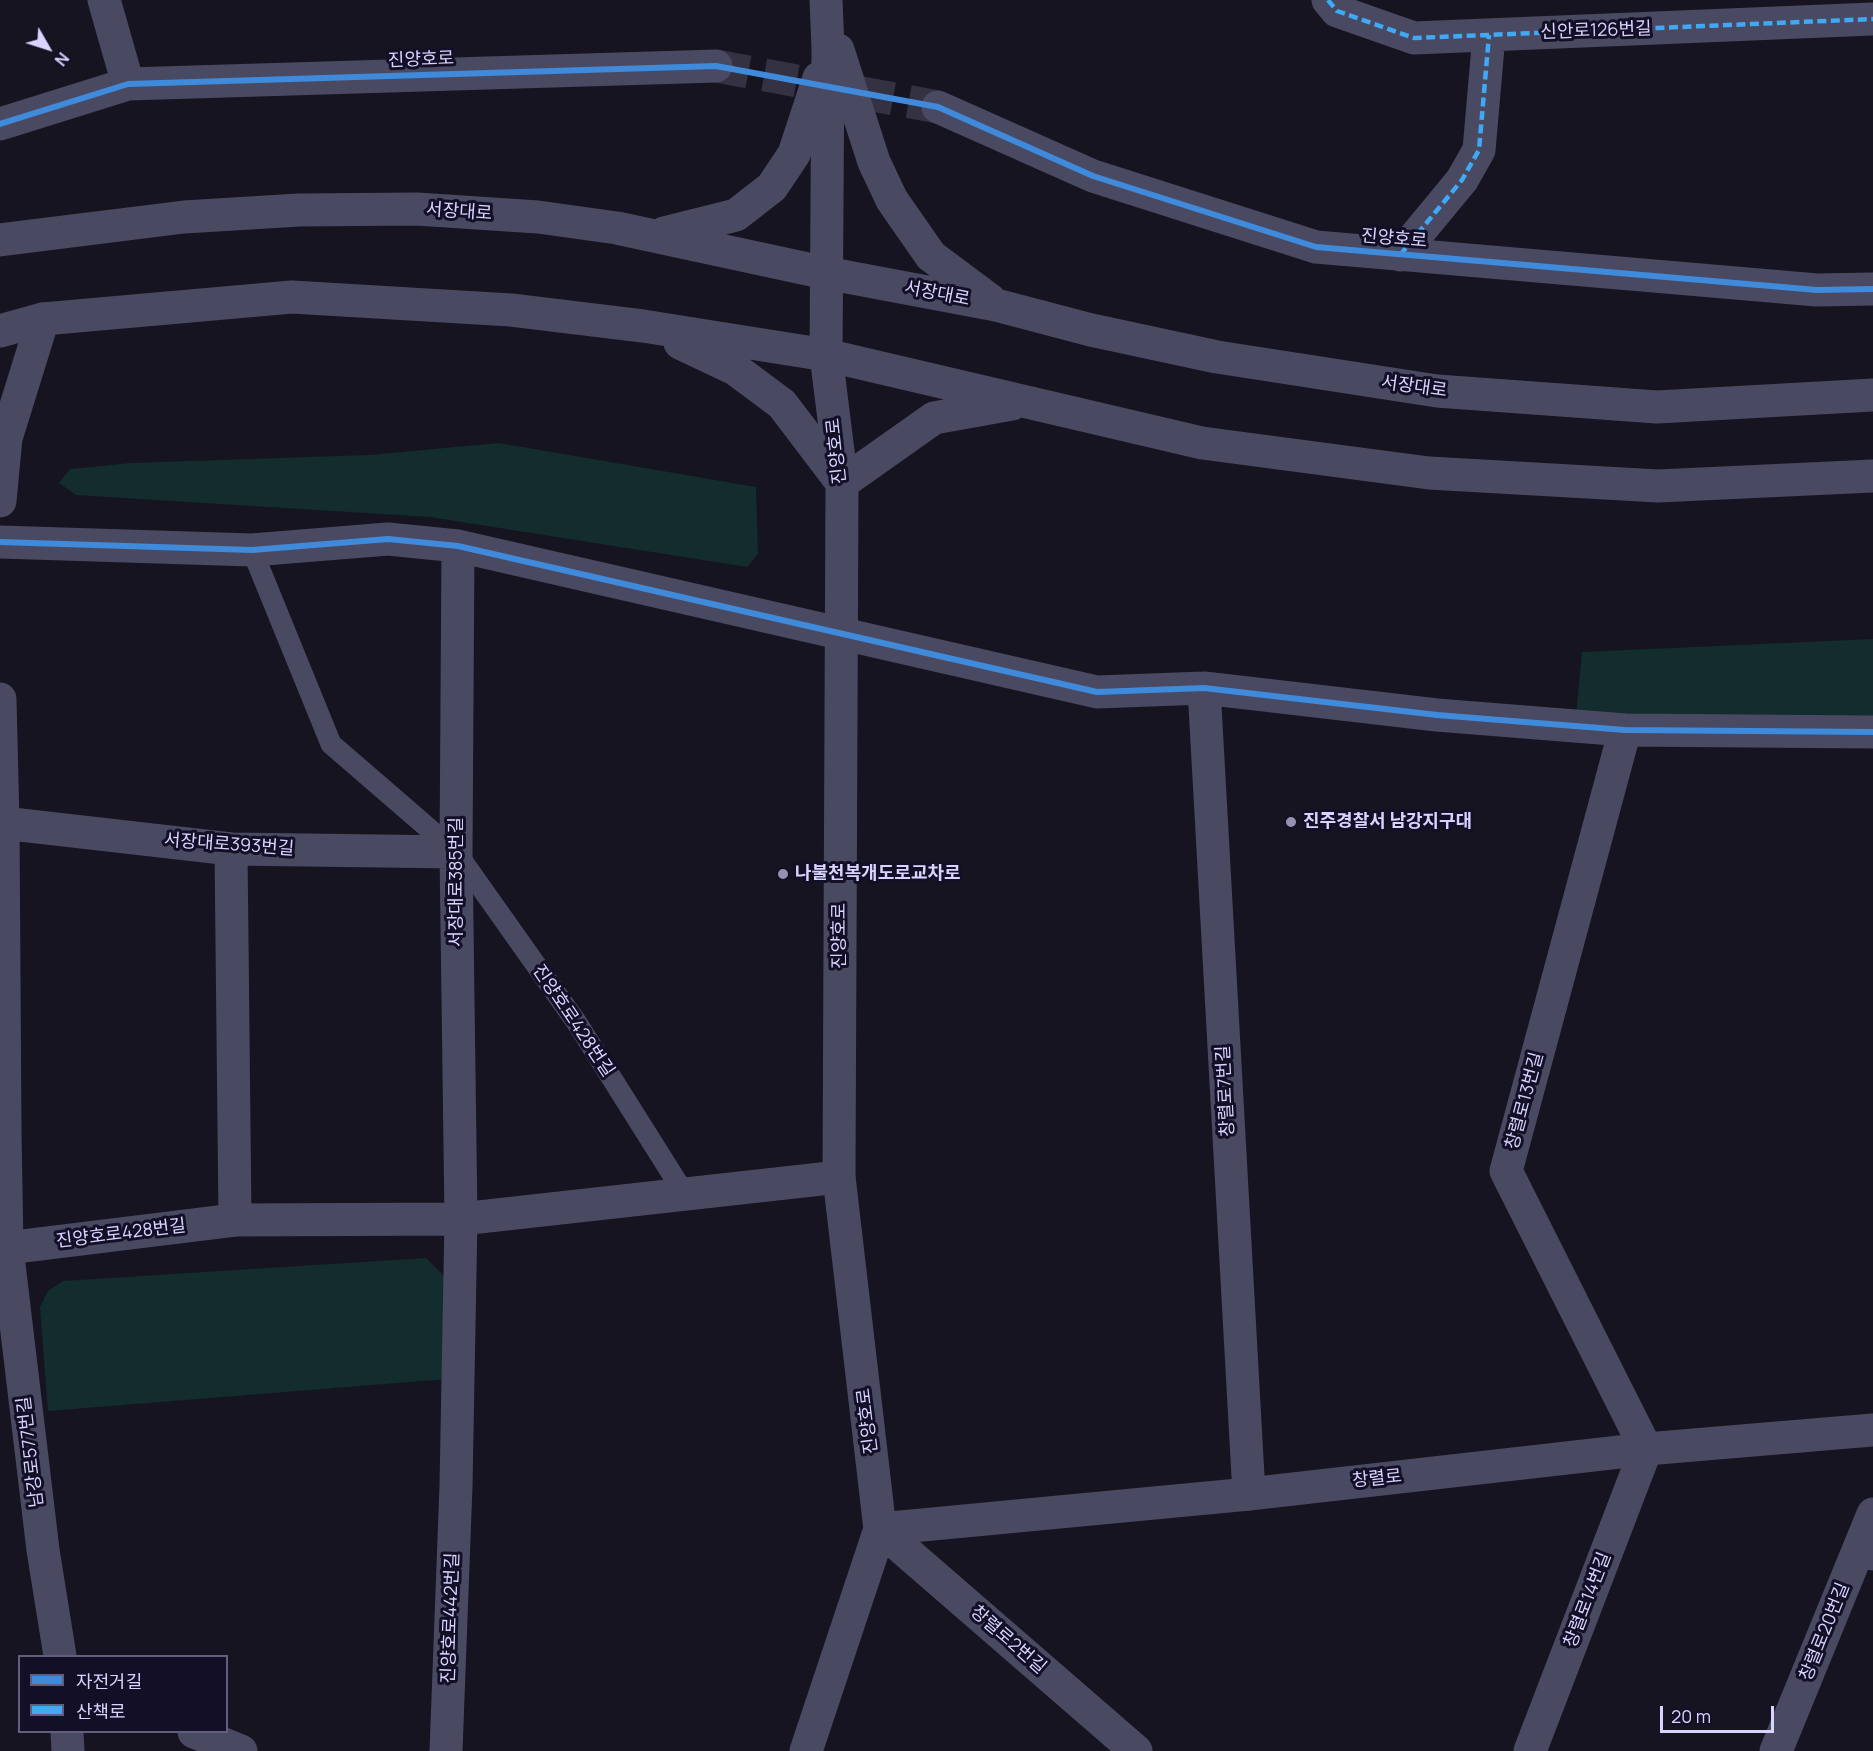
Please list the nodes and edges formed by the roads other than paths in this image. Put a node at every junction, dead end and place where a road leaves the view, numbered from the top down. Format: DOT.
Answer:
graph roads {
  1 [pos="104,0"];
  2 [pos="1328,0"];
  3 [pos="1873,19"];
  4 [pos="827,21"];
  5 [pos="1489,35"];
  6 [pos="716,66"];
  7 [pos="128,84"];
  8 [pos="938,107"];
  9 [pos="0,124"];
  10 [pos="656,235"];
  11 [pos="0,240"];
  12 [pos="1400,255"];
  13 [pos="826,273"];
  14 [pos="1873,289"];
  15 [pos="996,305"];
  16 [pos="44,319"];
  17 [pos="643,326"];
  18 [pos="0,331"];
  19 [pos="826,355"];
  20 [pos="1873,395"];
  21 [pos="1026,402"];
  22 [pos="1873,477"];
  23 [pos="842,483"];
  24 [pos="0,501"];
  25 [pos="0,542"];
  26 [pos="458,546"];
  27 [pos="252,550"];
  28 [pos="842,635"];
  29 [pos="1204,688"];
  30 [pos="0,699"];
  31 [pos="1625,730"];
  32 [pos="1873,732"];
  33 [pos="3,823"];
  34 [pos="231,849"];
  35 [pos="456,852"];
  36 [pos="2,1131"];
  37 [pos="839,1177"];
  38 [pos="684,1192"];
  39 [pos="461,1218"];
  40 [pos="235,1220"];
  41 [pos="7,1248"];
  42 [pos="1873,1430"];
  43 [pos="1646,1449"];
  44 [pos="1249,1494"];
  45 [pos="1873,1514"];
  46 [pos="880,1529"];
  47 [pos="1866,1552"];
  48 [pos="60,1655"];
  49 [pos="67,1733"];
  50 [pos="199,1733"];
  51 [pos="69,1751"];
  52 [pos="241,1751"];
  53 [pos="446,1751"];
  54 [pos="806,1751"];
  55 [pos="1136,1751"];
  56 [pos="1530,1751"];
  57 [pos="1776,1751"];
  1 -- 7 [label="street"];
  2 -- 5 [label="street, 신안로126번길"];
  3 -- 5 [label="street, 신안로126번길"];
  4 -- 10 [label="street"];
  4 -- 13 [label="street, 진양호로"];
  4 -- 15 [label="street"];
  5 -- 12 [label="street"];
  6 -- 7 [label="street, 진양호로"];
  7 -- 9 [label="street, 진양호로"];
  8 -- 12 [label="street, 진양호로"];
  10 -- 11 [label="street, 서장대로"];
  10 -- 13 [label="street, 서장대로"];
  12 -- 14 [label="street, 진양호로"];
  13 -- 15 [label="street, 서장대로"];
  13 -- 19 [label="street, 진양호로"];
  15 -- 20 [label="street, 서장대로"];
  16 -- 17 [label="street"];
  16 -- 18 [label="street"];
  16 -- 24 [label="street"];
  17 -- 19 [label="street"];
  17 -- 23 [label="street"];
  19 -- 21 [label="street"];
  19 -- 23 [label="street, 진양호로"];
  21 -- 22 [label="street"];
  21 -- 23 [label="street"];
  23 -- 28 [label="street, 진양호로"];
  25 -- 27 [label="street"];
  26 -- 27 [label="street"];
  26 -- 28 [label="street"];
  26 -- 35 [label="street, 서장대로385번길"];
  27 -- 35 [label="lane, 진양호로428번길"];
  28 -- 29 [label="street"];
  28 -- 37 [label="street, 진양호로"];
  29 -- 31 [label="street"];
  29 -- 44 [label="street, 창렬로7번길"];
  30 -- 33 [label="street"];
  31 -- 32 [label="street"];
  31 -- 43 [label="street, 창렬로13번길"];
  33 -- 34 [label="street, 서장대로393번길"];
  33 -- 36 [label="street"];
  34 -- 35 [label="street, 서장대로393번길"];
  34 -- 40 [label="street"];
  35 -- 38 [label="lane, 진양호로428번길"];
  35 -- 39 [label="street, 서장대로385번길"];
  36 -- 41 [label="street"];
  37 -- 38 [label="street, 진양호로428번길"];
  37 -- 46 [label="street, 진양호로"];
  38 -- 39 [label="street, 진양호로428번길"];
  39 -- 40 [label="street, 진양호로428번길"];
  39 -- 53 [label="street, 진양호로442번길"];
  40 -- 41 [label="street, 진양호로428번길"];
  41 -- 48 [label="street, 남강로577번길"];
  42 -- 43 [label="street, 창렬로"];
  43 -- 44 [label="street, 창렬로"];
  43 -- 56 [label="street, 창렬로14번길"];
  44 -- 46 [label="street, 창렬로"];
  45 -- 47 [label="street, 창렬로20번길"];
  46 -- 54 [label="street, 진양호로"];
  46 -- 55 [label="street, 창렬로2번길"];
  47 -- 57 [label="street, 창렬로20번길"];
  49 -- 51 [label="street"];
  50 -- 52 [label="street"];
}
